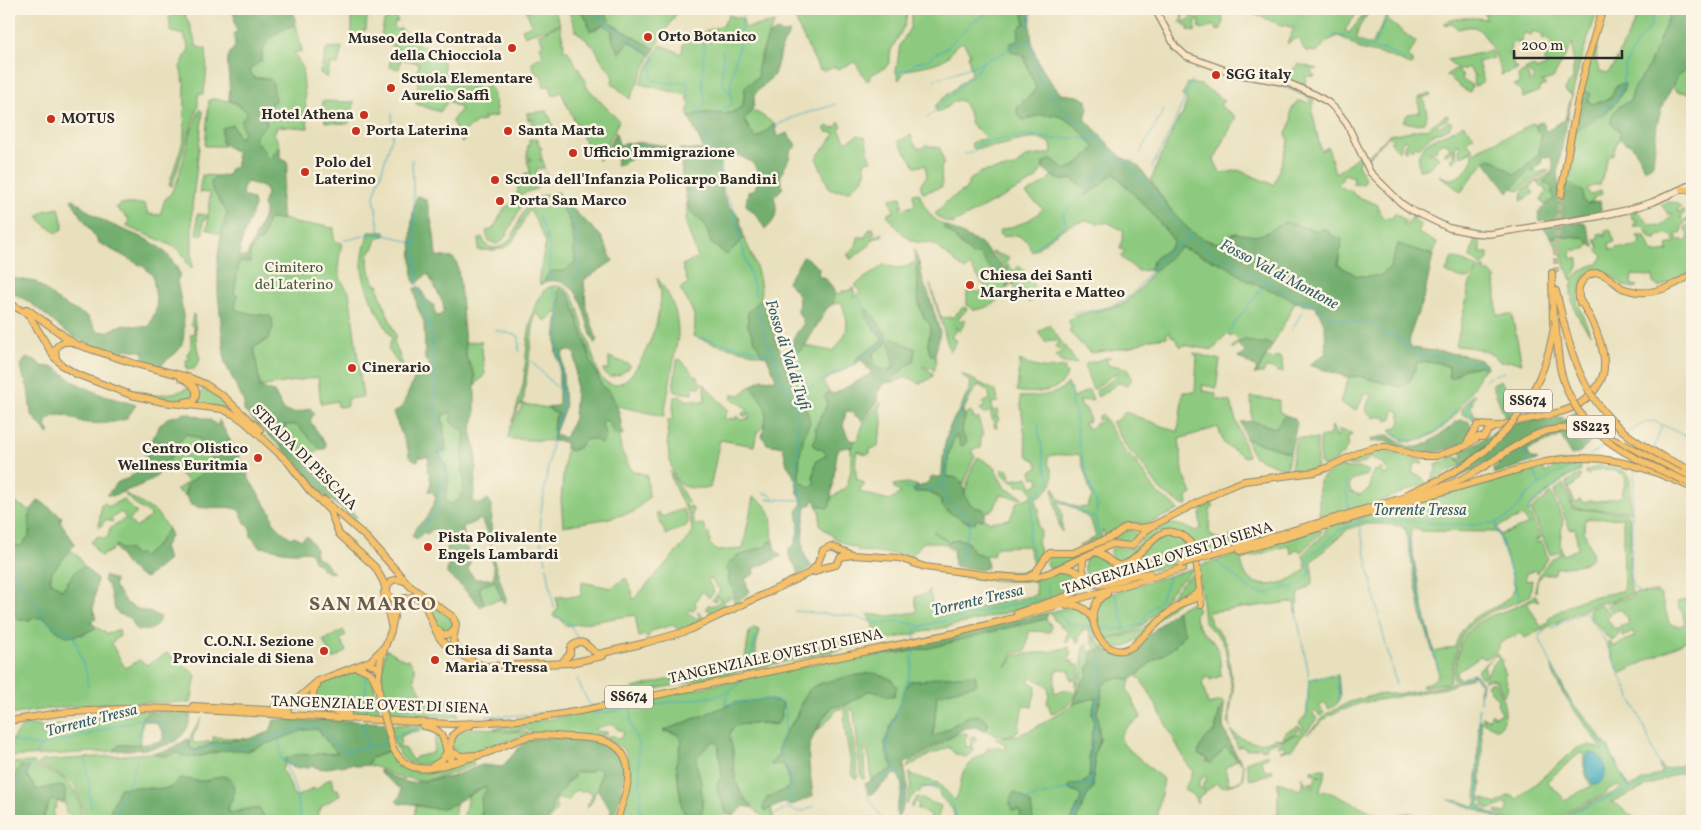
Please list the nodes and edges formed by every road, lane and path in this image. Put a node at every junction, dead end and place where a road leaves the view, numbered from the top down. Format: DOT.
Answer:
graph roads {
  1 [pos="1155,9"];
  2 [pos="1604,9"];
  3 [pos="1586,63"];
  4 [pos="1561,170"];
  5 [pos="1692,184"];
  6 [pos="1682,189"];
  7 [pos="1692,190"];
  8 [pos="1561,195"];
  9 [pos="1692,274"];
  10 [pos="9,299"];
  11 [pos="9,303"];
  12 [pos="1559,317"];
  13 [pos="72,342"];
  14 [pos="58,361"];
  15 [pos="1546,363"];
  16 [pos="168,372"];
  17 [pos="168,402"];
  18 [pos="1486,429"];
  19 [pos="1476,435"];
  20 [pos="1646,470"];
  21 [pos="1692,471"];
  22 [pos="1692,478"];
  23 [pos="1692,484"];
  24 [pos="1692,488"];
  25 [pos="1692,493"];
  26 [pos="1378,508"];
  27 [pos="345,517"];
  28 [pos="1154,525"];
  29 [pos="336,526"];
  30 [pos="1133,528"];
  31 [pos="1138,540"];
  32 [pos="1111,544"];
  33 [pos="840,550"];
  34 [pos="1094,552"];
  35 [pos="853,555"];
  36 [pos="821,556"];
  37 [pos="1084,557"];
  38 [pos="841,558"];
  39 [pos="1044,558"];
  40 [pos="387,560"];
  41 [pos="1111,562"];
  42 [pos="373,565"];
  43 [pos="830,566"];
  44 [pos="1062,568"];
  45 [pos="1053,572"];
  46 [pos="1151,576"];
  47 [pos="1026,578"];
  48 [pos="1084,579"];
  49 [pos="405,581"];
  50 [pos="387,594"];
  51 [pos="1200,594"];
  52 [pos="407,598"];
  53 [pos="1190,601"];
  54 [pos="1179,604"];
  55 [pos="388,605"];
  56 [pos="1015,616"];
  57 [pos="1094,621"];
  58 [pos="435,628"];
  59 [pos="456,628"];
  60 [pos="392,629"];
  61 [pos="453,642"];
  62 [pos="385,646"];
  63 [pos="446,646"];
  64 [pos="589,648"];
  65 [pos="570,654"];
  66 [pos="462,656"];
  67 [pos="586,660"];
  68 [pos="576,661"];
  69 [pos="562,662"];
  70 [pos="368,663"];
  71 [pos="357,668"];
  72 [pos="379,668"];
  73 [pos="369,671"];
  74 [pos="321,680"];
  75 [pos="378,689"];
  76 [pos="262,710"];
  77 [pos="348,714"];
  78 [pos="9,717"];
  79 [pos="396,719"];
  80 [pos="9,721"];
  81 [pos="489,723"];
  82 [pos="448,741"];
  83 [pos="449,752"];
  84 [pos="478,756"];
  85 [pos="452,763"];
  86 [pos="430,768"];
  87 [pos="617,821"];
  1 -- 6 [label="main road"];
  2 -- 3 [label="main road"];
  3 -- 4 [label="main road"];
  3 -- 8 [label="main road"];
  5 -- 6 [label="main road"];
  6 -- 7 [label="main road"];
  9 -- 18 [label="main road"];
  10 -- 13 [label="main road, STRADA DI PESCAIA"];
  11 -- 14 [label="main road, STRADA DI PESCAIA"];
  12 -- 15 [label="main road, SS674, bridge"];
  12 -- 15 [label="main road, SS223"];
  12 -- 21 [label="main road, SS223, bridge"];
  12 -- 23 [label="main road, SS223, bridge"];
  13 -- 14 [label="main road"];
  13 -- 16 [label="main road, STRADA DI PESCAIA"];
  14 -- 17 [label="main road, STRADA DI PESCAIA"];
  15 -- 26 [label="main road, SS674, bridge"];
  16 -- 17 [label="main road"];
  16 -- 27 [label="main road, STRADA DI PESCAIA"];
  17 -- 29 [label="main road, STRADA DI PESCAIA"];
  18 -- 19 [label="main road"];
  18 -- 19 [label="main road"];
  19 -- 28 [label="main road"];
  20 -- 24 [label="main road, SS674"];
  20 -- 25 [label="main road, SS674"];
  20 -- 26 [label="main road, TANGENZIALE OVEST DI SIENA / SS674"];
  22 -- 26 [label="main road, SS674, bridge"];
  26 -- 46 [label="main road, TANGENZIALE OVEST DI SIENA / SS674"];
  27 -- 29 [label="main road"];
  27 -- 40 [label="main road, STRADA DI PESCAIA"];
  28 -- 30 [label="main road"];
  28 -- 31 [label="main road"];
  29 -- 42 [label="main road, STRADA DI PESCAIA"];
  30 -- 31 [label="main road"];
  30 -- 39 [label="main road"];
  31 -- 32 [label="main road"];
  32 -- 34 [label="main road"];
  32 -- 41 [label="main road"];
  33 -- 35 [label="main road"];
  33 -- 36 [label="main road"];
  33 -- 38 [label="main road"];
  34 -- 37 [label="main road"];
  34 -- 41 [label="main road"];
  35 -- 38 [label="main road"];
  35 -- 47 [label="main road"];
  36 -- 43 [label="main road"];
  36 -- 64 [label="main road"];
  37 -- 44 [label="main road"];
  37 -- 48 [label="main road"];
  38 -- 43 [label="main road"];
  39 -- 45 [label="main road"];
  39 -- 47 [label="main road"];
  40 -- 42 [label="main road"];
  40 -- 49 [label="main road, STRADA DI PESCAIA"];
  41 -- 51 [label="main road"];
  42 -- 50 [label="main road, STRADA DI PESCAIA"];
  42 -- 55 [label="main road, STRADA DI PESCAIA"];
  43 -- 67 [label="main road"];
  44 -- 45 [label="main road"];
  44 -- 48 [label="main road"];
  45 -- 47 [label="main road"];
  46 -- 48 [label="main road"];
  46 -- 56 [label="main road, TANGENZIALE OVEST DI SIENA / SS674"];
  46 -- 57 [label="main road"];
  48 -- 56 [label="main road"];
  49 -- 50 [label="main road"];
  49 -- 59 [label="main road, STRADA DI PESCAIA"];
  50 -- 52 [label="main road"];
  50 -- 55 [label="main road, STRADA DI PESCAIA"];
  51 -- 53 [label="main road"];
  51 -- 53 [label="main road"];
  51 -- 54 [label="main road"];
  52 -- 58 [label="main road"];
  52 -- 60 [label="main road"];
  53 -- 54 [label="main road"];
  54 -- 57 [label="main road"];
  55 -- 60 [label="main road, STRADA DI PESCAIA"];
  56 -- 57 [label="main road"];
  56 -- 79 [label="main road, TANGENZIALE OVEST DI SIENA / SS674"];
  56 -- 81 [label="main road, TANGENZIALE OVEST DI SIENA / SS674"];
  58 -- 59 [label="main road"];
  58 -- 63 [label="main road"];
  59 -- 61 [label="main road"];
  60 -- 62 [label="main road"];
  61 -- 63 [label="main road"];
  61 -- 66 [label="main road"];
  62 -- 70 [label="main road"];
  62 -- 72 [label="main road"];
  63 -- 66 [label="main road"];
  64 -- 65 [label="main road"];
  64 -- 67 [label="main road"];
  65 -- 68 [label="main road"];
  65 -- 69 [label="main road"];
  66 -- 69 [label="main road"];
  67 -- 68 [label="main road"];
  68 -- 69 [label="main road"];
  70 -- 71 [label="main road"];
  70 -- 72 [label="main road"];
  71 -- 73 [label="main road"];
  71 -- 74 [label="main road"];
  72 -- 73 [label="main road"];
  72 -- 75 [label="main road"];
  73 -- 75 [label="main road"];
  74 -- 76 [label="main road"];
  74 -- 77 [label="main road"];
  75 -- 86 [label="main road, bridge"];
  76 -- 77 [label="main road, TANGENZIALE OVEST DI SIENA / SS674"];
  76 -- 78 [label="main road, TANGENZIALE OVEST DI SIENA / SS674"];
  77 -- 79 [label="main road, TANGENZIALE OVEST DI SIENA / SS674"];
  79 -- 80 [label="main road, TANGENZIALE OVEST DI SIENA / SS674"];
  79 -- 81 [label="main road, TANGENZIALE OVEST DI SIENA / SS674"];
  79 -- 82 [label="main road"];
  81 -- 82 [label="main road"];
  82 -- 83 [label="main road"];
  83 -- 84 [label="main road"];
  83 -- 85 [label="main road"];
  83 -- 86 [label="main road"];
  84 -- 85 [label="main road"];
  84 -- 87 [label="main road"];
  85 -- 86 [label="main road"];
}
